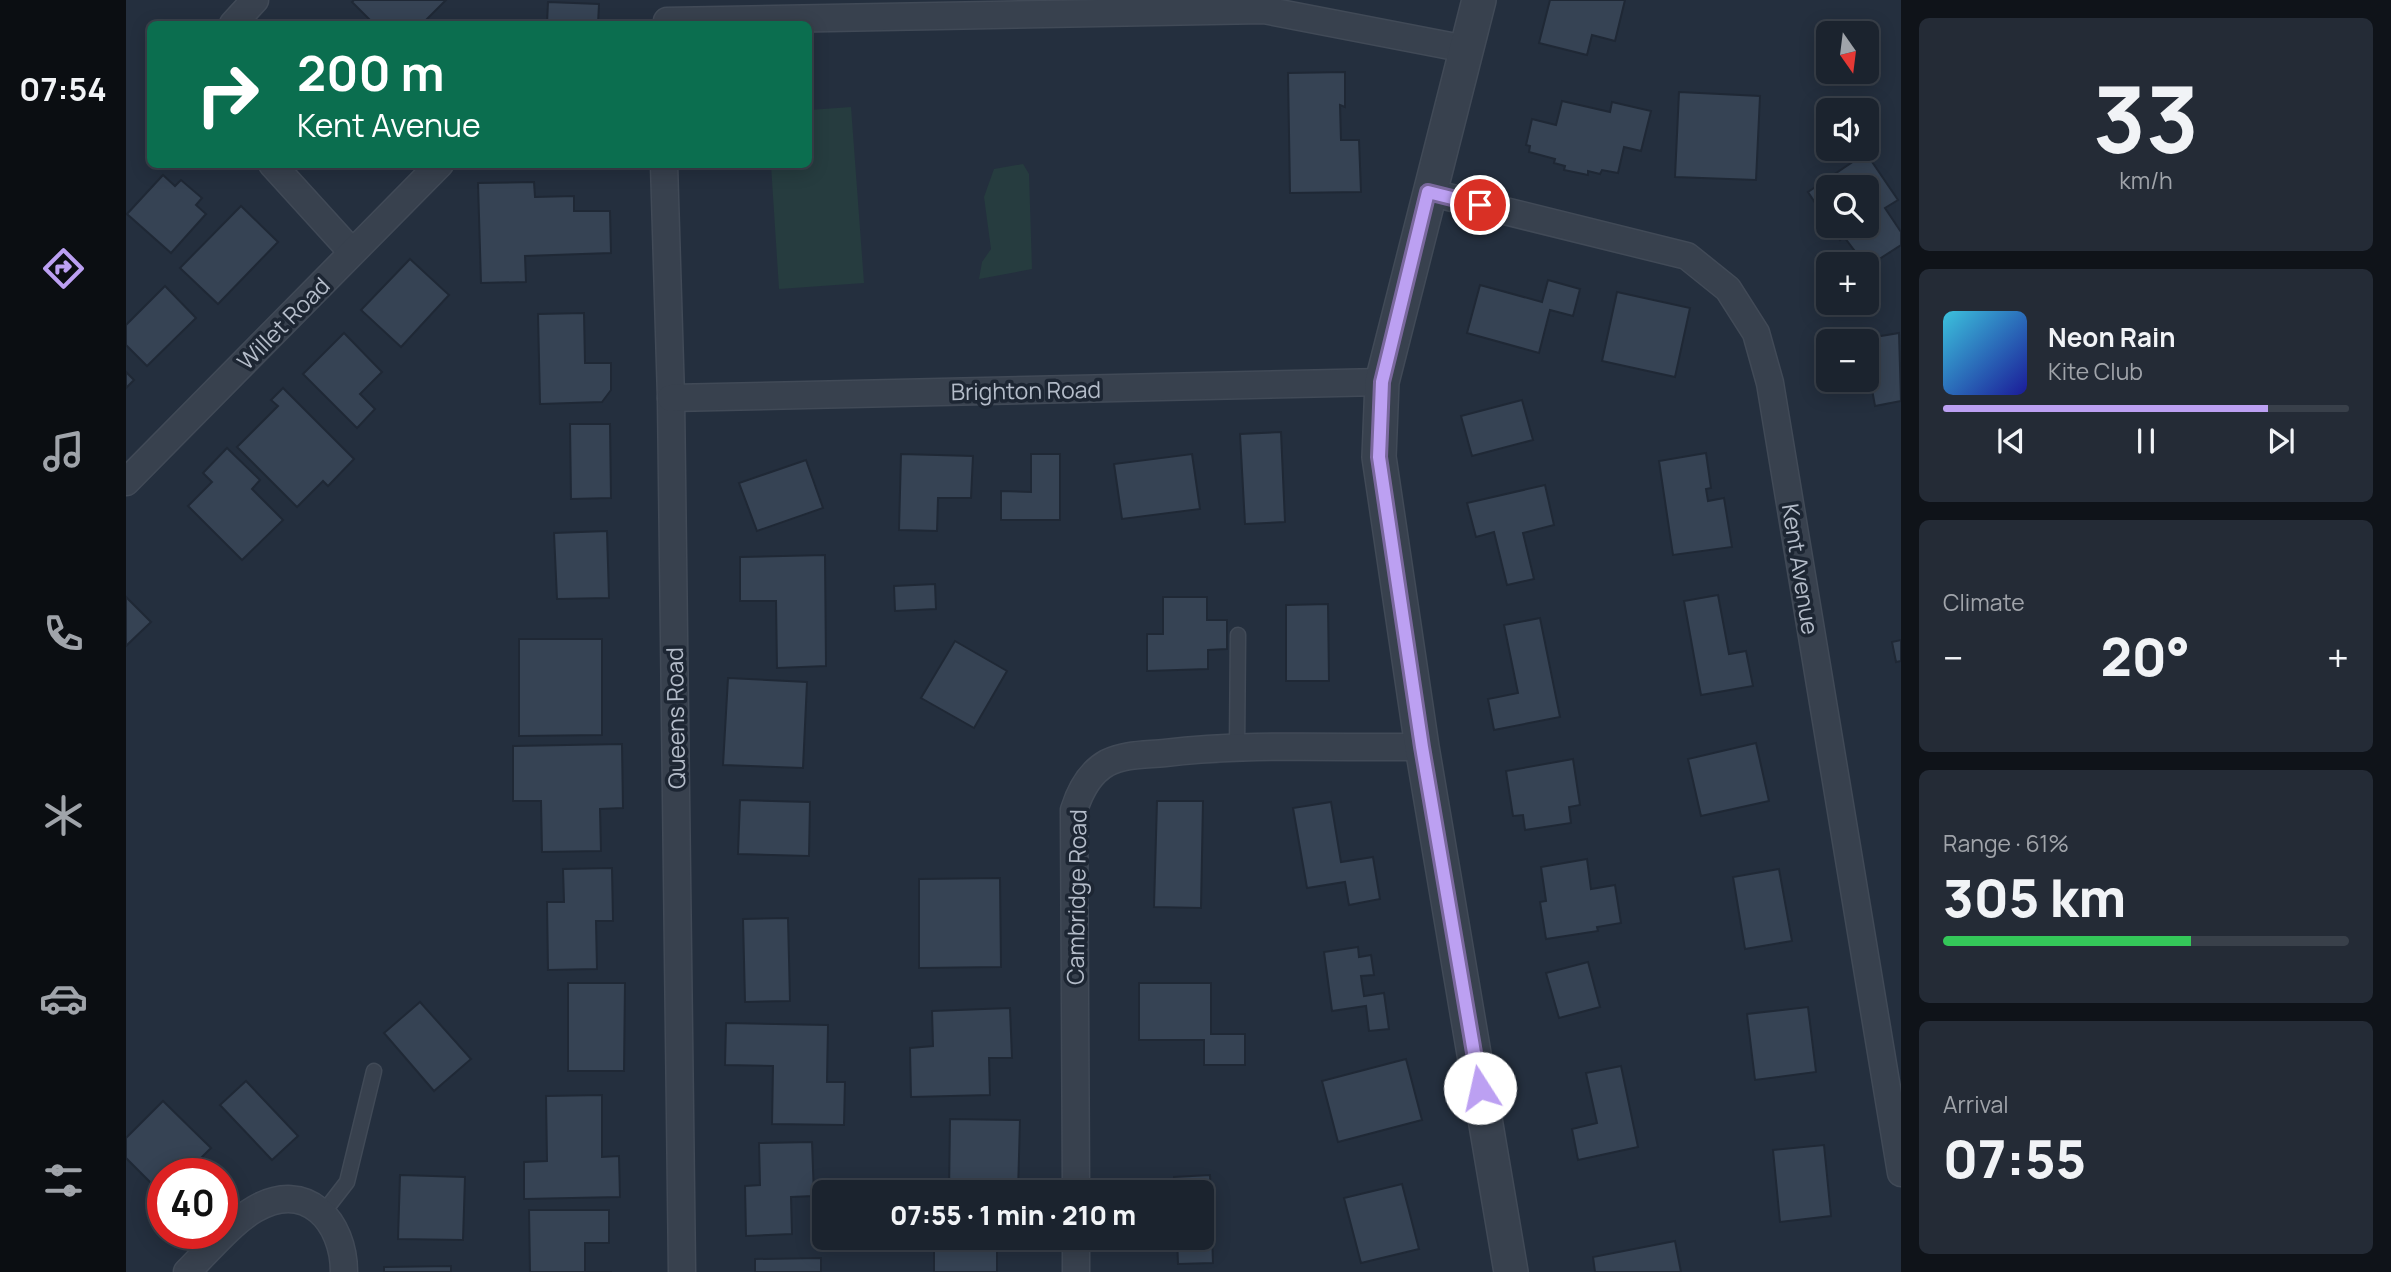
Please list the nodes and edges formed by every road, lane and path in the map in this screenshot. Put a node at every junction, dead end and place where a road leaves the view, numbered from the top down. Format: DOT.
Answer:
graph roads {
  1 [pos="256,0"];
  2 [pos="1479,0"];
  3 [pos="667,15"];
  4 [pos="236,21"];
  5 [pos="1466,49"];
  6 [pos="276,168"];
  7 [pos="435,168"];
  8 [pos="664,168"];
  9 [pos="1428,192"];
  10 [pos="352,253"];
  11 [pos="1382,382"];
  12 [pos="671,398"];
  13 [pos="126,482"];
  14 [pos="1238,635"];
  15 [pos="1422,747"];
  16 [pos="1237,749"];
  17 [pos="374,1071"];
  18 [pos="1901,1173"];
  19 [pos="1076,1180"];
  20 [pos="323,1213"];
  21 [pos="1076,1250"];
  22 [pos="187,1272"];
  23 [pos="344,1272"];
  24 [pos="682,1272"];
  25 [pos="1076,1272"];
  26 [pos="1511,1272"];
  1 -- 4 [label="street"];
  2 -- 5 [label="street"];
  3 -- 5 [label="street"];
  5 -- 9 [label="street"];
  6 -- 10 [label="street"];
  7 -- 10 [label="street, Willet Road"];
  8 -- 12 [label="street, Queens Road"];
  9 -- 11 [label="street"];
  9 -- 18 [label="street, Kent Avenue"];
  10 -- 13 [label="street, Willet Road"];
  11 -- 12 [label="street, Brighton Road"];
  11 -- 15 [label="street"];
  12 -- 24 [label="street, Queens Road"];
  14 -- 16 [label="lane"];
  15 -- 16 [label="street, Cambridge Road"];
  15 -- 26 [label="street"];
  16 -- 19 [label="street, Cambridge Road"];
  17 -- 20 [label="lane"];
  20 -- 22 [label="street"];
  20 -- 23 [label="street"];
  21 -- 25 [label="street"];
}
